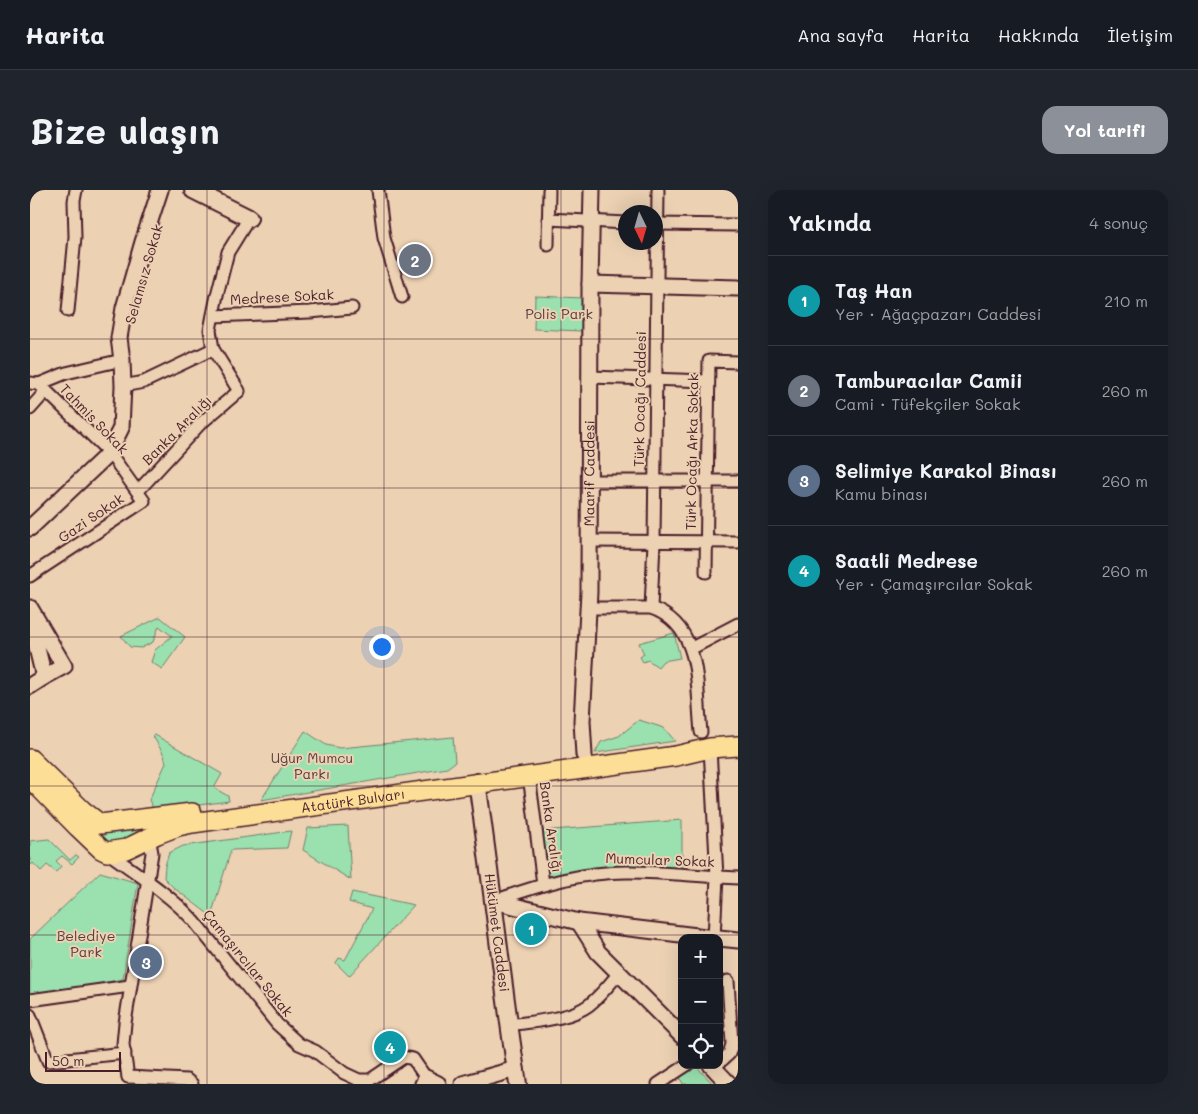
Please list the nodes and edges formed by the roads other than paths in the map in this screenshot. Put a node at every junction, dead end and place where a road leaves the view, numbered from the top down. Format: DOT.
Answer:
graph roads {
  1 [pos="76,190"];
  2 [pos="160,190"];
  3 [pos="169,190"];
  4 [pos="193,190"];
  5 [pos="378,190"];
  6 [pos="549,190"];
  7 [pos="592,190"];
  8 [pos="658,190"];
  9 [pos="657,205"];
  10 [pos="249,218"];
  11 [pos="548,219"];
  12 [pos="592,222"];
  13 [pos="618,223"];
  14 [pos="663,224"];
  15 [pos="738,225"];
  16 [pos="548,245"];
  17 [pos="656,250"];
  18 [pos="590,284"];
  19 [pos="657,287"];
  20 [pos="738,288"];
  21 [pos="402,297"];
  22 [pos="352,308"];
  23 [pos="68,311"];
  24 [pos="213,316"];
  25 [pos="213,349"];
  26 [pos="122,360"];
  27 [pos="738,362"];
  28 [pos="590,377"];
  29 [pos="655,379"];
  30 [pos="708,381"];
  31 [pos="38,386"];
  32 [pos="123,386"];
  33 [pos="30,409"];
  34 [pos="109,452"];
  35 [pos="654,480"];
  36 [pos="589,481"];
  37 [pos="708,481"];
  38 [pos="738,481"];
  39 [pos="141,496"];
  40 [pos="30,528"];
  41 [pos="589,541"];
  42 [pos="654,542"];
  43 [pos="738,542"];
  44 [pos="706,543"];
  45 [pos="706,572"];
  46 [pos="30,576"];
  47 [pos="30,608"];
  48 [pos="588,608"];
  49 [pos="651,608"];
  50 [pos="30,619"];
  51 [pos="738,624"];
  52 [pos="692,648"];
  53 [pos="44,676"];
  54 [pos="30,686"];
  55 [pos="700,732"];
  56 [pos="738,746"];
  57 [pos="710,748"];
  58 [pos="30,758"];
  59 [pos="585,761"];
  60 [pos="529,775"];
  61 [pos="30,778"];
  62 [pos="476,778"];
  63 [pos="140,820"];
  64 [pos="112,824"];
  65 [pos="150,837"];
  66 [pos="102,848"];
  67 [pos="717,877"];
  68 [pos="738,878"];
  69 [pos="147,879"];
  70 [pos="543,884"];
  71 [pos="494,901"];
  72 [pos="579,922"];
  73 [pos="680,934"];
  74 [pos="714,934"];
  75 [pos="723,938"];
  76 [pos="738,940"];
  77 [pos="619,974"];
  78 [pos="728,980"];
  79 [pos="130,986"];
  80 [pos="30,1000"];
  81 [pos="30,1015"];
  82 [pos="510,1025"];
  83 [pos="678,1032"];
  84 [pos="124,1053"];
  85 [pos="723,1059"];
  86 [pos="682,1069"];
  87 [pos="718,1069"];
  88 [pos="517,1076"];
  89 [pos="125,1080"];
  90 [pos="162,1082"];
  91 [pos="429,1082"];
  92 [pos="192,1084"];
  93 [pos="463,1084"];
  94 [pos="658,1084"];
  95 [pos="729,1084"];
  1 -- 23 [label="street"];
  2 -- 26 [label="street, Selamsız Sokak"];
  3 -- 26 [label="street, Selamsız Sokak"];
  4 -- 10 [label="main road"];
  5 -- 21 [label="street"];
  6 -- 11 [label="street"];
  7 -- 12 [label="street, Maarif Caddesi"];
  8 -- 9 [label="street, Türk Ocağı Caddesi"];
  10 -- 24 [label="street"];
  11 -- 12 [label="street"];
  11 -- 16 [label="street"];
  12 -- 13 [label="street"];
  12 -- 18 [label="street, Maarif Caddesi"];
  14 -- 15 [label="street"];
  17 -- 19 [label="street, Türk Ocağı Caddesi"];
  18 -- 19 [label="street"];
  18 -- 28 [label="street, Maarif Caddesi"];
  19 -- 20 [label="street"];
  19 -- 29 [label="street, Türk Ocağı Caddesi"];
  22 -- 24 [label="street, Medrese Sokak"];
  24 -- 25 [label="street"];
  25 -- 32 [label="street"];
  25 -- 39 [label="street, Banka Aralığı"];
  26 -- 31 [label="street"];
  26 -- 32 [label="street, Selamsız Sokak"];
  27 -- 30 [label="street, Türk Ocağı Arka Sokak"];
  28 -- 29 [label="street"];
  28 -- 36 [label="street, Maarif Caddesi"];
  29 -- 30 [label="street"];
  29 -- 35 [label="street, Türk Ocağı Caddesi"];
  30 -- 37 [label="street, Türk Ocağı Arka Sokak"];
  31 -- 33 [label="street"];
  31 -- 34 [label="street, Tahmis Sokak"];
  32 -- 34 [label="street, Selamsız Sokak"];
  34 -- 39 [label="street, Tahmis Sokak"];
  34 -- 40 [label="street, Selamsız Sokak"];
  35 -- 36 [label="street"];
  35 -- 37 [label="street"];
  35 -- 42 [label="street, Türk Ocağı Caddesi"];
  36 -- 41 [label="street, Maarif Caddesi"];
  37 -- 38 [label="street"];
  37 -- 44 [label="street, Türk Ocağı Arka Sokak"];
  39 -- 46 [label="street, Gazi Sokak"];
  41 -- 42 [label="street"];
  41 -- 48 [label="street, Maarif Caddesi"];
  42 -- 44 [label="street"];
  42 -- 49 [label="street, Türk Ocağı Caddesi"];
  43 -- 44 [label="street"];
  44 -- 45 [label="street, Türk Ocağı Arka Sokak"];
  47 -- 53 [label="street"];
  48 -- 49 [label="street"];
  48 -- 59 [label="street, Maarif Caddesi"];
  49 -- 52 [label="street"];
  50 -- 53 [label="street"];
  51 -- 52 [label="street"];
  52 -- 55 [label="street"];
  53 -- 54 [label="street"];
  56 -- 57 [label="main road, Atatürk Bulvarı"];
  57 -- 59 [label="main road, Atatürk Bulvarı"];
  57 -- 67 [label="street"];
  58 -- 64 [label="main road, Atatürk Bulvarı"];
  59 -- 60 [label="main road, Atatürk Bulvarı"];
  59 -- 62 [label="main road, Atatürk Bulvarı"];
  60 -- 62 [label="main road, Atatürk Bulvarı"];
  60 -- 70 [label="street, Banka Aralığı"];
  61 -- 66 [label="main road"];
  62 -- 63 [label="main road, Atatürk Bulvarı"];
  62 -- 65 [label="main road, Atatürk Bulvarı"];
  62 -- 71 [label="main road, Hükümet Caddesi"];
  63 -- 64 [label="main road, Atatürk Bulvarı"];
  63 -- 65 [label="main road"];
  64 -- 66 [label="main road"];
  65 -- 66 [label="main road, Atatürk Bulvarı"];
  65 -- 69 [label="street"];
  66 -- 69 [label="street, Çamaşırcılar Sokak"];
  67 -- 68 [label="street, Mumcular Sokak"];
  67 -- 70 [label="street, Mumcular Sokak"];
  67 -- 74 [label="street"];
  69 -- 79 [label="street"];
  69 -- 91 [label="street, Çamaşırcılar Sokak"];
  70 -- 71 [label="street, Mumcular Sokak"];
  71 -- 72 [label="street"];
  71 -- 82 [label="main road, Hükümet Caddesi"];
  72 -- 73 [label="street"];
  72 -- 77 [label="street"];
  75 -- 76 [label="street"];
  77 -- 82 [label="street"];
  77 -- 83 [label="street"];
  78 -- 85 [label="street"];
  79 -- 80 [label="street"];
  79 -- 84 [label="street"];
  81 -- 84 [label="street"];
  82 -- 88 [label="main road, Hükümet Caddesi"];
  84 -- 89 [label="street"];
  86 -- 94 [label="street"];
  87 -- 95 [label="street"];
  88 -- 93 [label="street"];
  89 -- 90 [label="street"];
  90 -- 92 [label="street"];
}
